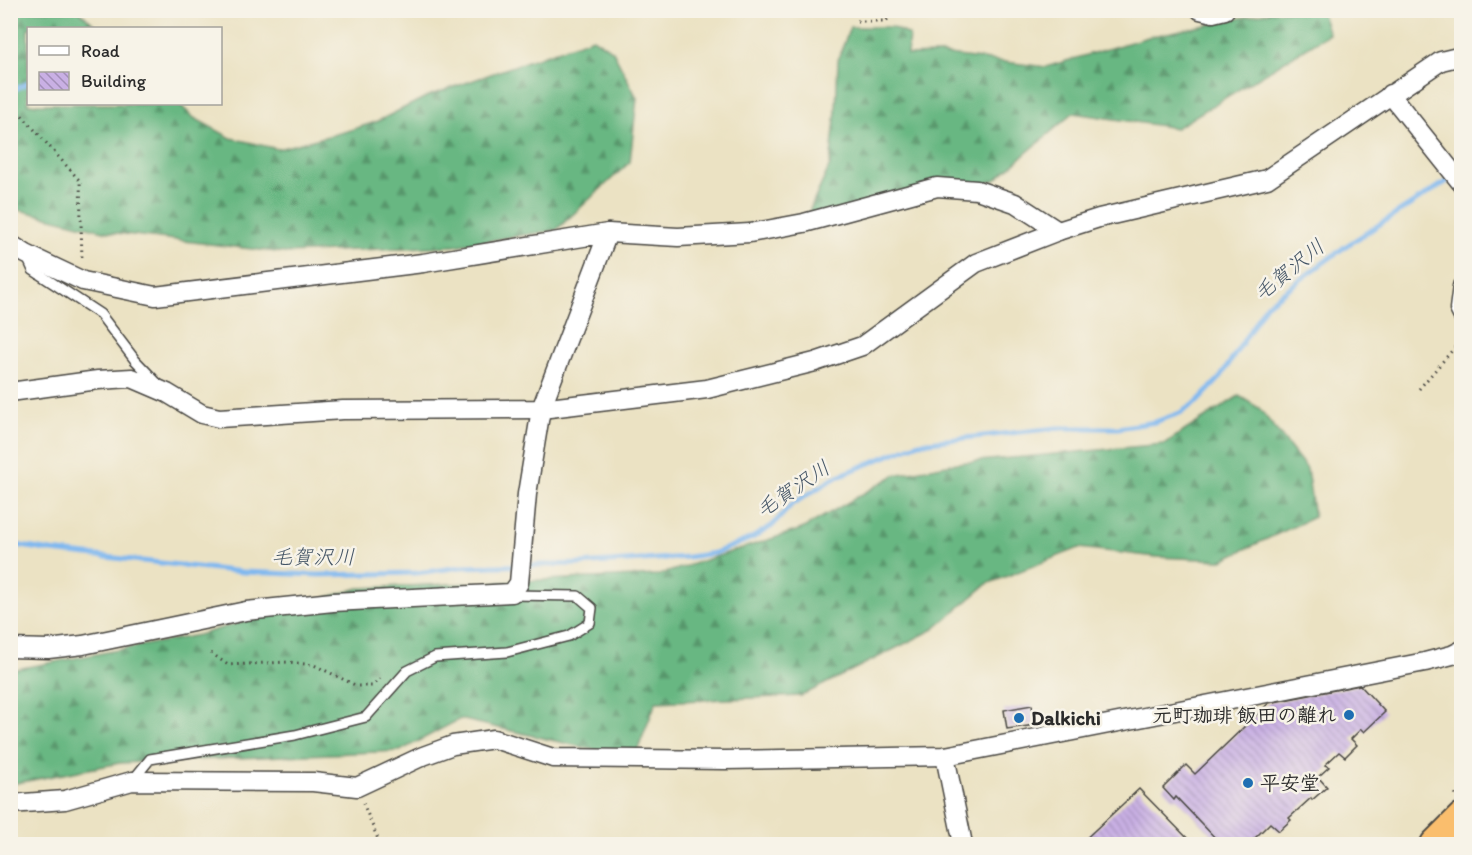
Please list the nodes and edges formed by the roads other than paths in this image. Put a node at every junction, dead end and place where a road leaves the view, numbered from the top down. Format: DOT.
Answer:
graph roads {
  1 [pos="1200,10"];
  2 [pos="1225,10"];
  3 [pos="1461,56"];
  4 [pos="1390,94"];
  5 [pos="1461,184"];
  6 [pos="1058,231"];
  7 [pos="608,233"];
  8 [pos="10,244"];
  9 [pos="26,254"];
  10 [pos="1461,286"];
  11 [pos="1461,315"];
  12 [pos="10,392"];
  13 [pos="167,393"];
  14 [pos="541,409"];
  15 [pos="478,594"];
  16 [pos="10,648"];
  17 [pos="1461,650"];
  18 [pos="945,756"];
  19 [pos="132,781"];
  20 [pos="10,804"];
  21 [pos="1461,817"];
  22 [pos="963,844"];
  23 [pos="1435,844"];
  1 -- 2 [label="street"];
  3 -- 4 [label="street"];
  4 -- 5 [label="street"];
  4 -- 6 [label="street"];
  6 -- 7 [label="street"];
  6 -- 14 [label="street"];
  7 -- 9 [label="street"];
  7 -- 14 [label="street"];
  8 -- 9 [label="street"];
  9 -- 13 [label="lane"];
  10 -- 11 [label="street"];
  12 -- 13 [label="street"];
  13 -- 14 [label="street"];
  14 -- 15 [label="street"];
  15 -- 16 [label="street"];
  15 -- 19 [label="lane"];
  17 -- 18 [label="street"];
  18 -- 19 [label="street"];
  18 -- 22 [label="street"];
  19 -- 20 [label="street"];
  21 -- 23 [label="highway"];
}
